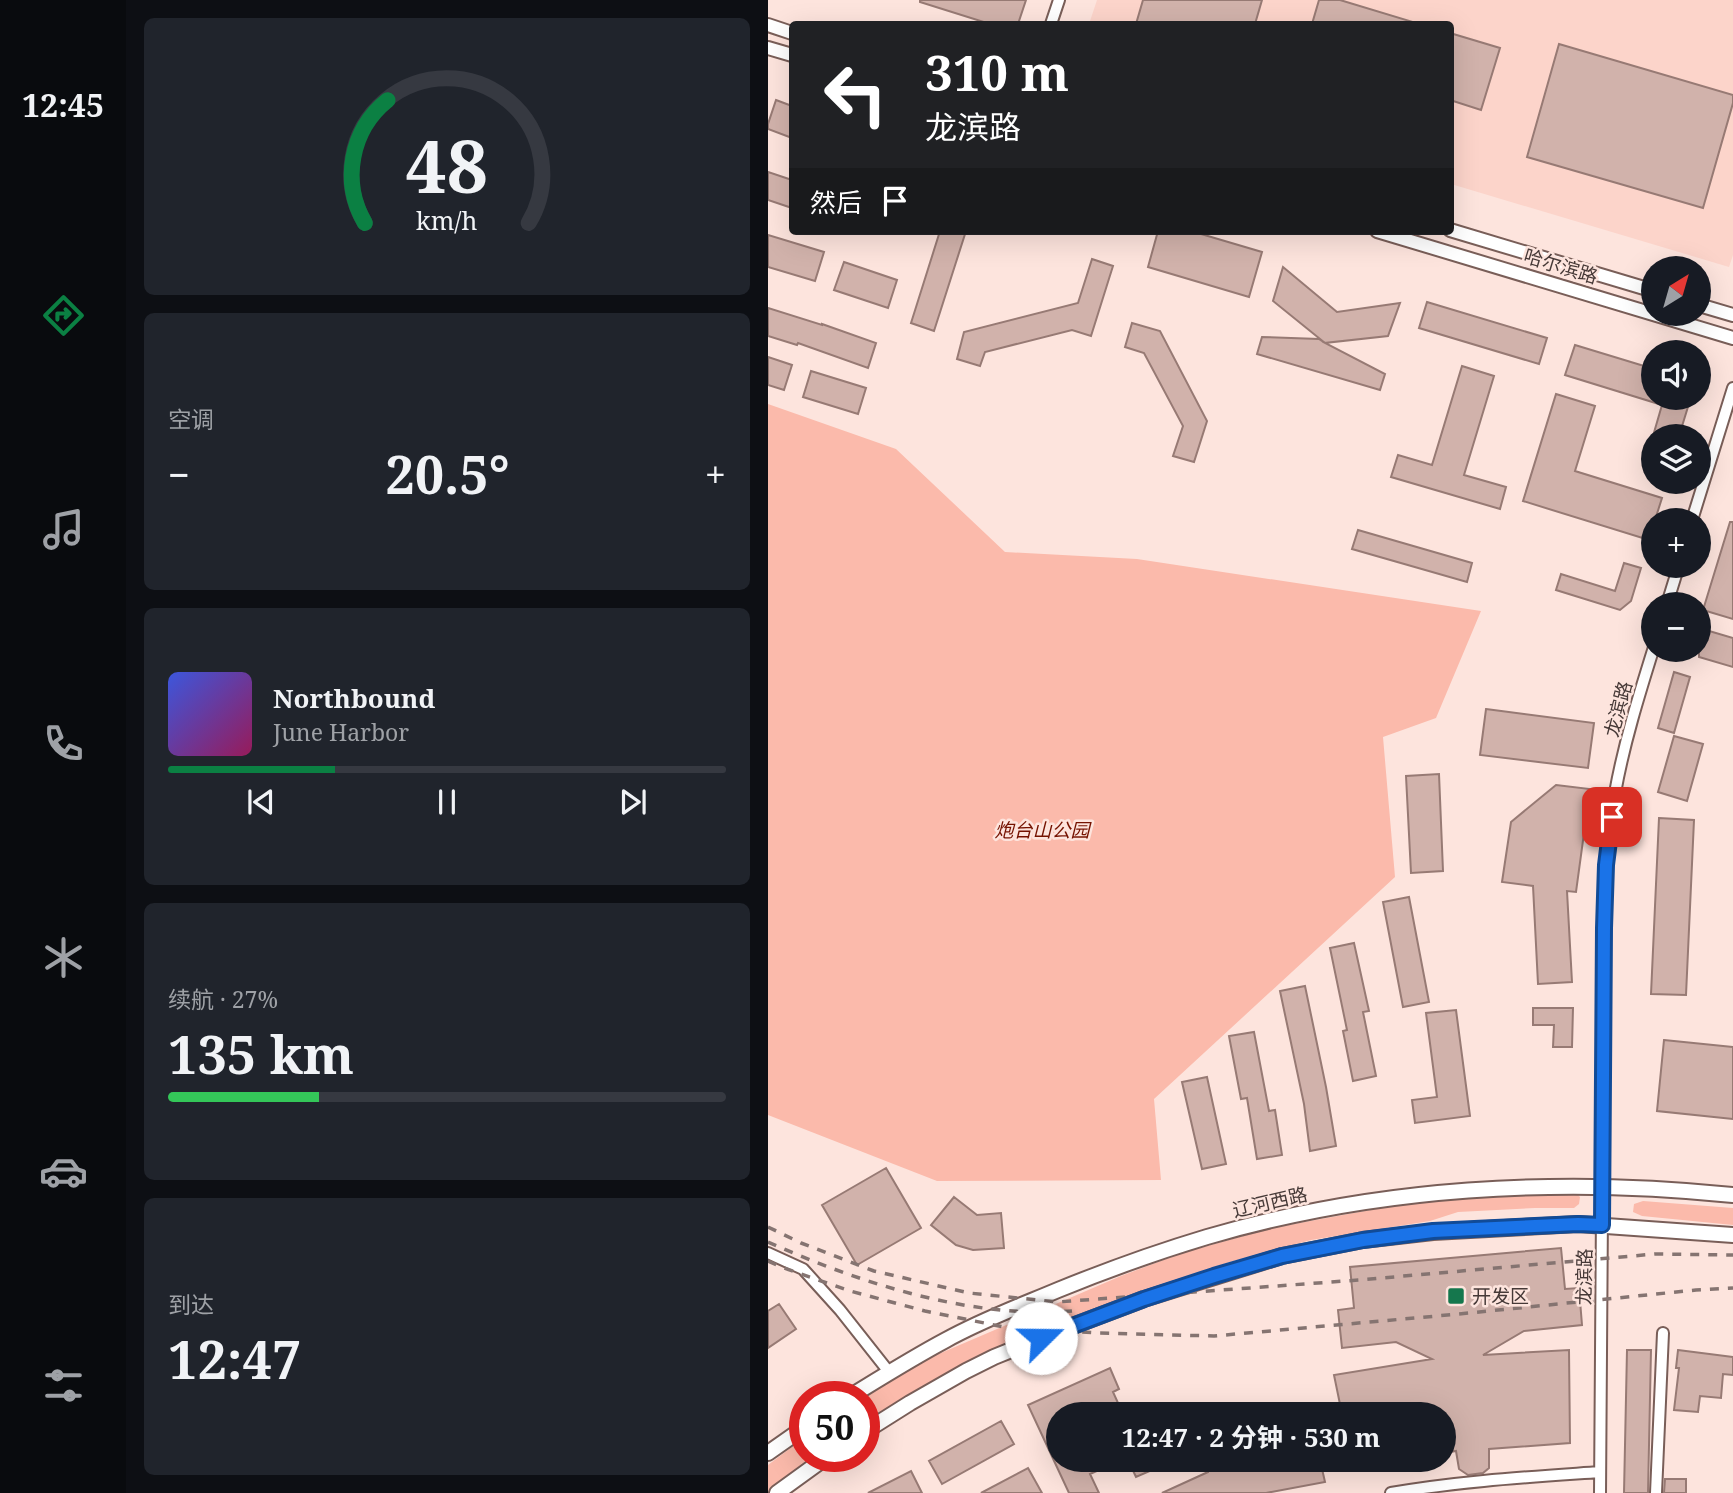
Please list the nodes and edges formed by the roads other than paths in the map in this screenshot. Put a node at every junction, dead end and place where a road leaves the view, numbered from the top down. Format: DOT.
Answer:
graph roads {
  1 [pos="1059,0"];
  2 [pos="1053,21"];
  3 [pos="768,25"];
  4 [pos="789,32"];
  5 [pos="768,48"];
  6 [pos="789,54"];
  7 [pos="1454,231"];
  8 [pos="1390,235"];
  9 [pos="1641,287"];
  10 [pos="1711,309"];
  11 [pos="1733,315"];
  12 [pos="1733,338"];
  13 [pos="1733,388"];
  14 [pos="1696,508"];
  15 [pos="1649,662"];
  16 [pos="1602,1186"];
  17 [pos="1733,1195"];
  18 [pos="1602,1225"];
  19 [pos="1733,1235"];
  20 [pos="768,1252"];
  21 [pos="1663,1334"];
  22 [pos="889,1373"];
  23 [pos="876,1381"];
  24 [pos="880,1422"];
  25 [pos="789,1438"];
  26 [pos="768,1453"];
  27 [pos="806,1472"];
  28 [pos="1600,1472"];
  29 [pos="777,1493"];
  30 [pos="1391,1493"];
  31 [pos="1600,1493"];
  32 [pos="1656,1493"];
  1 -- 2 [label="street"];
  3 -- 4 [label="street"];
  5 -- 6 [label="street"];
  7 -- 9 [label="street, 哈尔滨路"];
  8 -- 12 [label="street, 哈尔滨路"];
  10 -- 11 [label="street"];
  13 -- 14 [label="street"];
  15 -- 16 [label="street, 龙滨路"];
  16 -- 17 [label="main road, 辽河西路"];
  16 -- 18 [label="street, 龙滨路"];
  16 -- 22 [label="main road, 辽河西路"];
  18 -- 19 [label="main road"];
  18 -- 24 [label="main road"];
  18 -- 28 [label="street, 龙滨路"];
  20 -- 22 [label="street"];
  21 -- 32 [label="street"];
  22 -- 23 [label="main road, 辽河西路"];
  25 -- 26 [label="main road"];
  27 -- 29 [label="main road"];
  28 -- 30 [label="street"];
  28 -- 31 [label="street, 龙滨路"];
}
